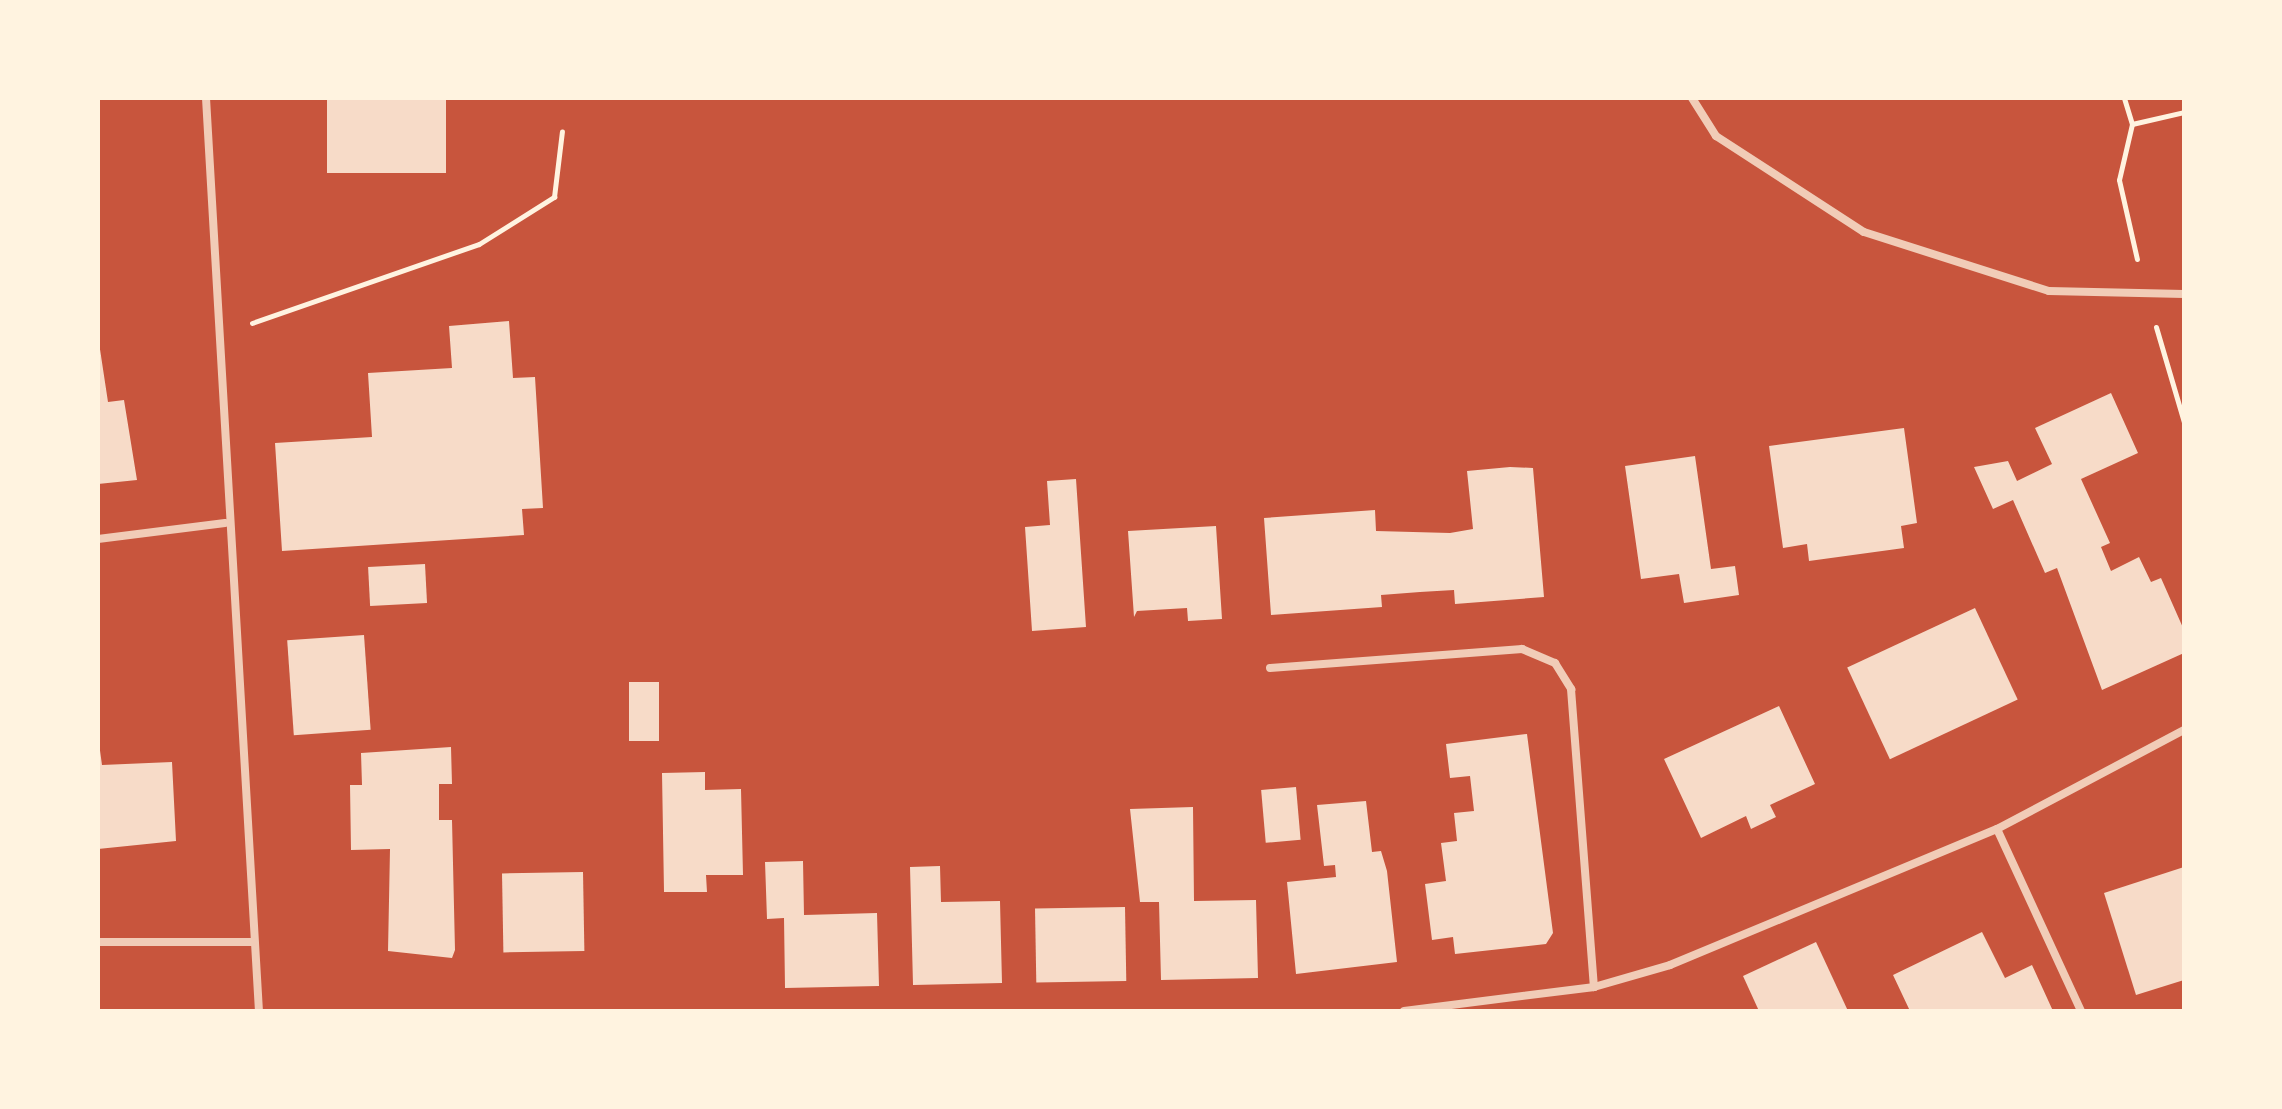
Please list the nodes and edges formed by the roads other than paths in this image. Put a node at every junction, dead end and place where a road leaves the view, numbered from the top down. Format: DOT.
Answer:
graph roads {
  1 [pos="206,98"];
  2 [pos="1692,98"];
  3 [pos="2184,294"];
  4 [pos="225,523"];
  5 [pos="98,539"];
  6 [pos="1270,668"];
  7 [pos="2184,730"];
  8 [pos="1997,829"];
  9 [pos="98,942"];
  10 [pos="253,942"];
  11 [pos="1594,987"];
  12 [pos="259,1011"];
  13 [pos="1404,1011"];
  14 [pos="2081,1011"];
  1 -- 4 [label="street"];
  2 -- 3 [label="street"];
  4 -- 5 [label="street"];
  4 -- 10 [label="street"];
  6 -- 11 [label="street"];
  7 -- 8 [label="street"];
  8 -- 11 [label="street"];
  8 -- 14 [label="street"];
  9 -- 10 [label="street"];
  10 -- 12 [label="street"];
  11 -- 13 [label="street"];
}
